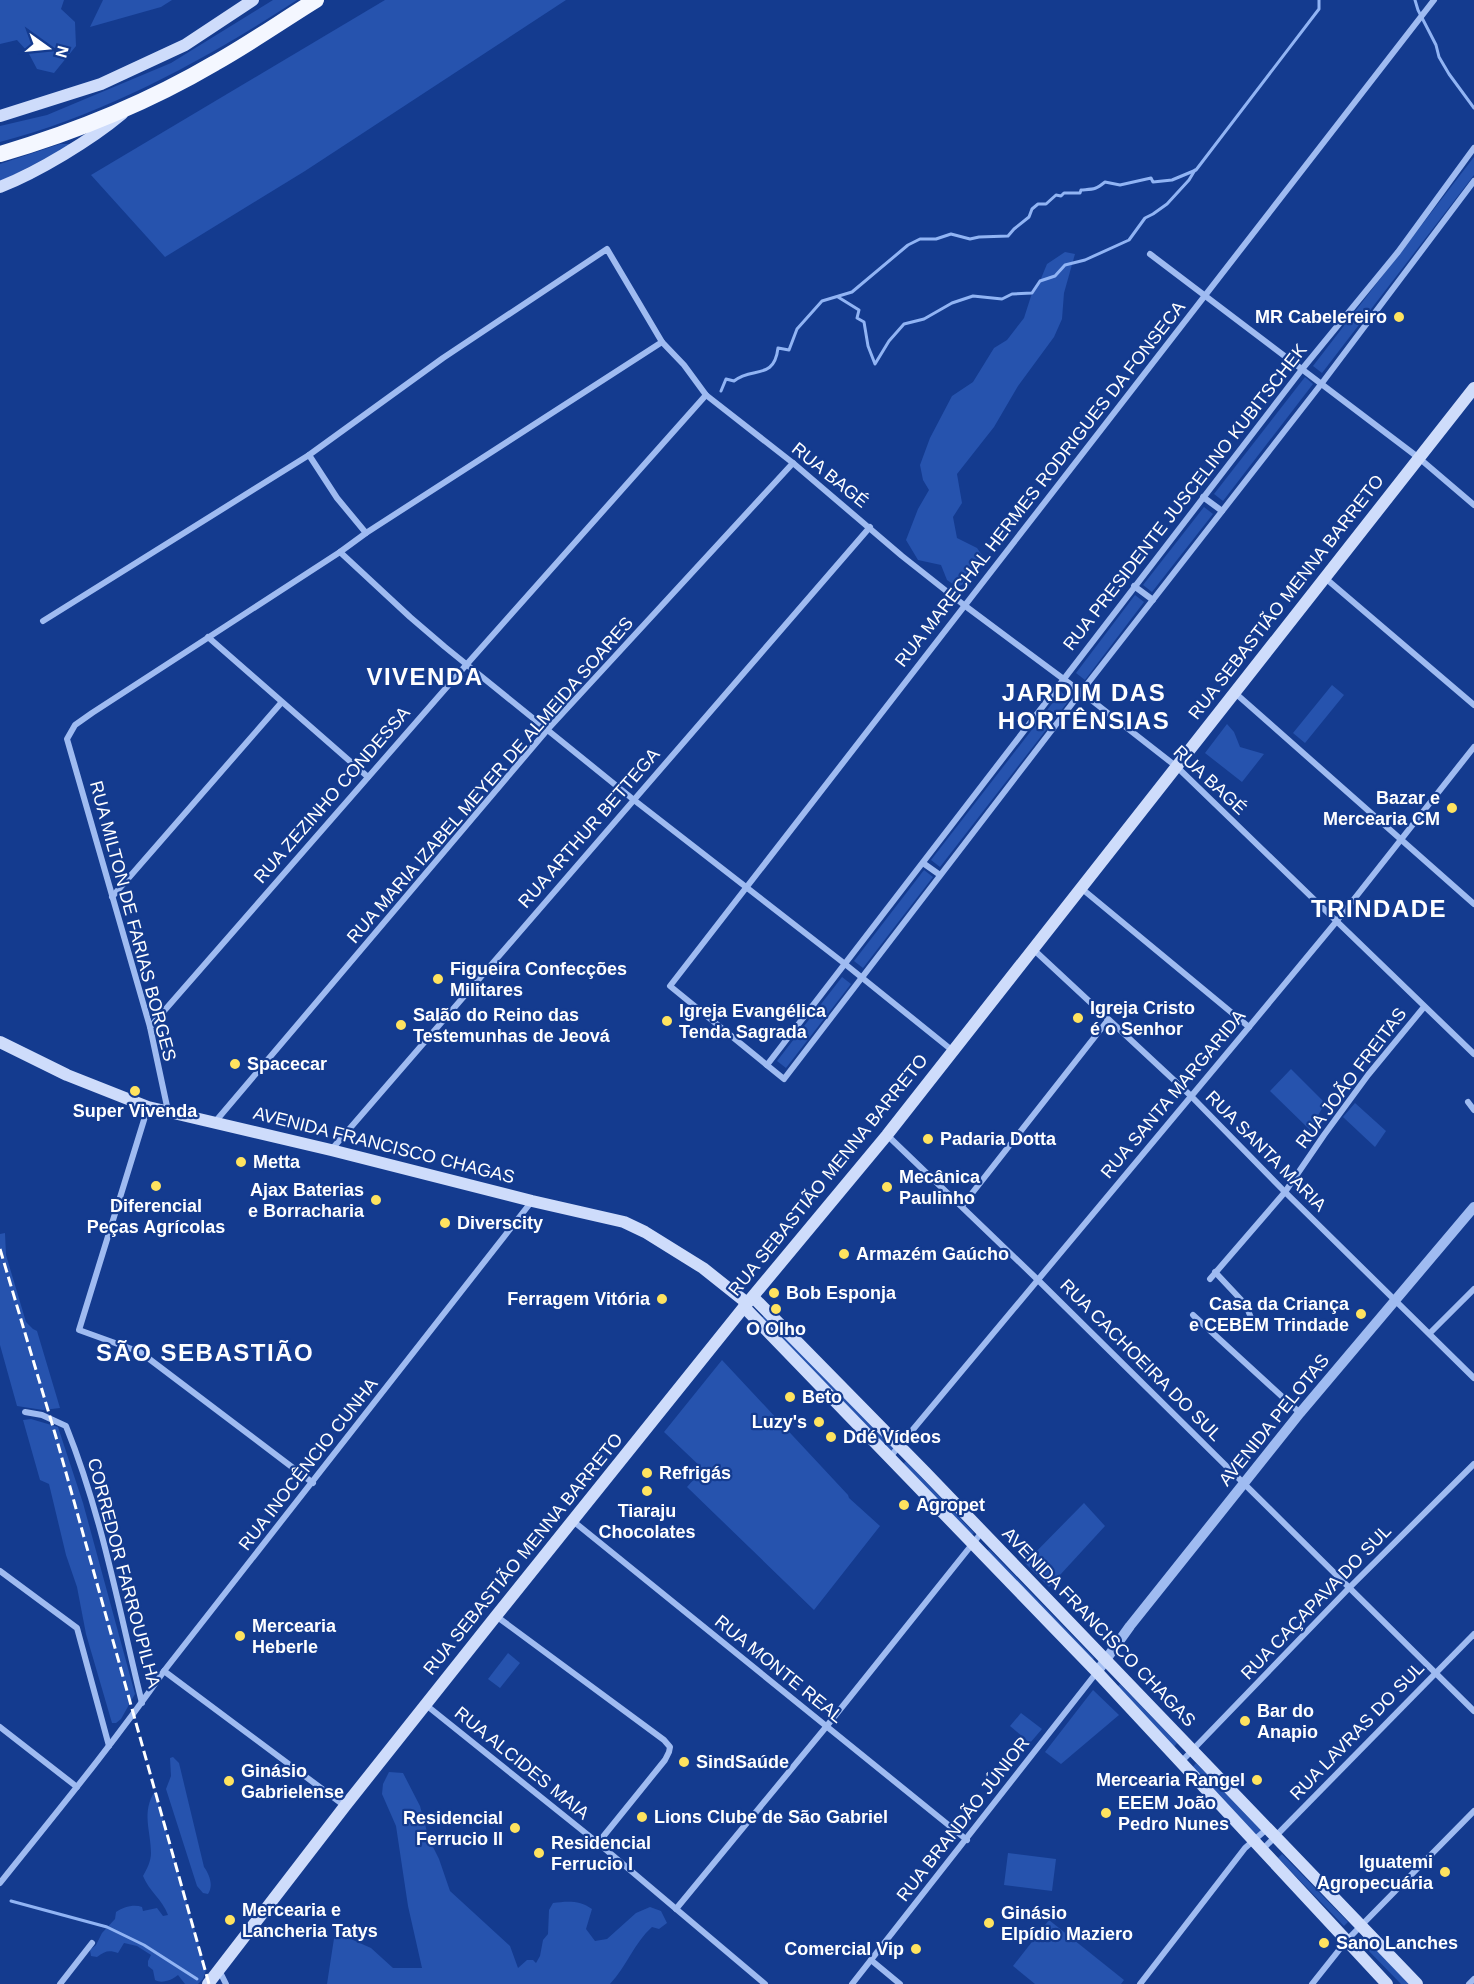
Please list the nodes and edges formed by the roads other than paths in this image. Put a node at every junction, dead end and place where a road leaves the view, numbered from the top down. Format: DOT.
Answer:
graph roads {
  1 [pos="253,0"];
  2 [pos="316,0"];
  3 [pos="1434,0"];
  4 [pos="128,108"];
  5 [pos="0,116"];
  6 [pos="1474,148"];
  7 [pos="0,154"];
  8 [pos="1474,182"];
  9 [pos="0,187"];
  10 [pos="1150,254"];
  11 [pos="1206,296"];
  12 [pos="662,342"];
  13 [pos="1303,368"];
  14 [pos="1322,382"];
  15 [pos="1474,388"];
  16 [pos="706,395"];
  17 [pos="309,455"];
  18 [pos="1419,458"];
  19 [pos="793,463"];
  20 [pos="1203,497"];
  21 [pos="1474,505"];
  22 [pos="1222,511"];
  23 [pos="870,527"];
  24 [pos="366,533"];
  25 [pos="340,552"];
  26 [pos="1324,578"];
  27 [pos="1134,586"];
  28 [pos="1153,600"];
  29 [pos="964,605"];
  30 [pos="43,621"];
  31 [pos="208,637"];
  32 [pos="467,664"];
  33 [pos="1063,680"];
  34 [pos="1234,691"];
  35 [pos="1081,692"];
  36 [pos="281,703"];
  37 [pos="1474,705"];
  38 [pos="548,729"];
  39 [pos="1474,747"];
  40 [pos="1177,767"];
  41 [pos="368,777"];
  42 [pos="634,800"];
  43 [pos="1400,840"];
  44 [pos="923,862"];
  45 [pos="940,875"];
  46 [pos="746,887"];
  47 [pos="1081,888"];
  48 [pos="112,897"];
  49 [pos="1474,904"];
  50 [pos="1336,922"];
  51 [pos="1032,949"];
  52 [pos="845,964"];
  53 [pos="862,977"];
  54 [pos="1424,1006"];
  55 [pos="1108,1020"];
  56 [pos="150,1027"];
  57 [pos="1249,1027"];
  58 [pos="0,1042"];
  59 [pos="952,1051"];
  60 [pos="1474,1054"];
  61 [pos="767,1065"];
  62 [pos="1191,1096"];
  63 [pos="1468,1102"];
  64 [pos="148,1107"];
  65 [pos="1474,1110"];
  66 [pos="168,1112"];
  67 [pos="215,1122"];
  68 [pos="887,1135"];
  69 [pos="331,1150"];
  70 [pos="1285,1192"];
  71 [pos="532,1201"];
  72 [pos="962,1206"];
  73 [pos="1474,1207"];
  74 [pos="1215,1272"];
  75 [pos="1210,1279"];
  76 [pos="1038,1280"];
  77 [pos="1474,1289"];
  78 [pos="1396,1301"];
  79 [pos="748,1302"];
  80 [pos="1193,1315"];
  81 [pos="1253,1323"];
  82 [pos="1430,1333"];
  83 [pos="1474,1378"];
  84 [pos="25,1412"];
  85 [pos="1300,1413"];
  86 [pos="900,1446"];
  87 [pos="890,1457"];
  88 [pos="1474,1464"];
  89 [pos="313,1483"];
  90 [pos="1244,1483"];
  91 [pos="573,1521"];
  92 [pos="982,1532"];
  93 [pos="973,1542"];
  94 [pos="0,1571"];
  95 [pos="1349,1588"];
  96 [pos="496,1616"];
  97 [pos="1474,1634"];
  98 [pos="1105,1659"];
  99 [pos="164,1671"];
  100 [pos="1097,1672"];
  101 [pos="1435,1673"];
  102 [pos="142,1702"];
  103 [pos="426,1705"];
  104 [pos="1474,1711"];
  105 [pos="0,1727"];
  106 [pos="826,1727"];
  107 [pos="109,1746"];
  108 [pos="1192,1751"];
  109 [pos="1180,1762"];
  110 [pos="77,1787"];
  111 [pos="345,1806"];
  112 [pos="1474,1811"];
  113 [pos="1271,1832"];
  114 [pos="967,1840"];
  115 [pos="598,1843"];
  116 [pos="1258,1845"];
  117 [pos="0,1882"];
  118 [pos="676,1910"];
  119 [pos="1361,1926"];
  120 [pos="1347,1940"];
  121 [pos="92,1943"];
  122 [pos="871,1960"];
  123 [pos="219,1969"];
  124 [pos="1474,1979"];
  125 [pos="60,1984"];
  126 [pos="208,1984"];
  127 [pos="226,1984"];
  128 [pos="765,1984"];
  129 [pos="852,1984"];
  130 [pos="900,1984"];
  131 [pos="1140,1984"];
  132 [pos="1312,1984"];
  133 [pos="1387,1984"];
  134 [pos="1417,1984"];
  135 [pos="1469,1984"];
  1 -- 5 [label="main road"];
  2 -- 4 [label="highway"];
  3 -- 11 [label="street, RUA MARECHAL HERMES RODRIGUES DA FONSECA"];
  4 -- 7 [label="highway"];
  4 -- 9 [label="main road"];
  6 -- 13 [label="street, RUA PRESIDENTE JUSCELINO KUBITSCHEK"];
  8 -- 14 [label="street, RUA PRESIDENTE JUSCELINO KUBITSCHEK"];
  10 -- 11 [label="street"];
  11 -- 13 [label="street"];
  11 -- 29 [label="street, RUA MARECHAL HERMES RODRIGUES DA FONSECA"];
  12 -- 16 [label="street, RUA BAGÉ"];
  12 -- 17 [label="street, RUA BAGÉ"];
  12 -- 24 [label="street"];
  13 -- 14 [label="street"];
  13 -- 20 [label="street, RUA PRESIDENTE JUSCELINO KUBITSCHEK"];
  14 -- 18 [label="street"];
  14 -- 22 [label="street, RUA PRESIDENTE JUSCELINO KUBITSCHEK"];
  15 -- 18 [label="main road, RUA SEBASTIÃO MENNA BARRETO"];
  16 -- 19 [label="street, RUA BAGÉ"];
  16 -- 32 [label="street, RUA ZEZINHO CONDESSA"];
  17 -- 24 [label="street"];
  17 -- 30 [label="street"];
  18 -- 21 [label="street"];
  18 -- 26 [label="main road, RUA SEBASTIÃO MENNA BARRETO"];
  19 -- 23 [label="street, RUA BAGÉ"];
  19 -- 38 [label="street, RUA MARIA IZABEL MEYER DE ALMEIDA SOARES"];
  20 -- 22 [label="street"];
  20 -- 27 [label="street, RUA PRESIDENTE JUSCELINO KUBITSCHEK"];
  22 -- 28 [label="street, RUA PRESIDENTE JUSCELINO KUBITSCHEK"];
  23 -- 29 [label="street, RUA BAGÉ"];
  23 -- 42 [label="street, RUA ARTHUR BETTEGA"];
  24 -- 25 [label="street"];
  25 -- 31 [label="street"];
  25 -- 32 [label="street"];
  26 -- 34 [label="main road, RUA SEBASTIÃO MENNA BARRETO"];
  26 -- 37 [label="street"];
  27 -- 28 [label="street"];
  27 -- 33 [label="street, RUA PRESIDENTE JUSCELINO KUBITSCHEK"];
  28 -- 35 [label="street, RUA PRESIDENTE JUSCELINO KUBITSCHEK"];
  29 -- 33 [label="street, RUA BAGÉ"];
  29 -- 46 [label="street, RUA MARECHAL HERMES RODRIGUES DA FONSECA"];
  31 -- 36 [label="street"];
  31 -- 48 [label="street, RUA MILTON DE FARIAS BORGES"];
  32 -- 38 [label="street"];
  32 -- 41 [label="street, RUA ZEZINHO CONDESSA"];
  33 -- 35 [label="street, RUA BAGÉ"];
  33 -- 44 [label="street, RUA PRESIDENTE JUSCELINO KUBITSCHEK"];
  34 -- 40 [label="main road, RUA SEBASTIÃO MENNA BARRETO"];
  34 -- 43 [label="street"];
  35 -- 40 [label="street, RUA BAGÉ"];
  35 -- 45 [label="street, RUA PRESIDENTE JUSCELINO KUBITSCHEK"];
  36 -- 41 [label="street"];
  36 -- 48 [label="street"];
  38 -- 42 [label="street"];
  38 -- 67 [label="street, RUA MARIA IZABEL MEYER DE ALMEIDA SOARES"];
  39 -- 43 [label="street, RUA SANTA MARGARIDA"];
  40 -- 47 [label="main road, RUA SEBASTIÃO MENNA BARRETO"];
  40 -- 50 [label="street, RUA BAGÉ"];
  41 -- 56 [label="street, RUA ZEZINHO CONDESSA"];
  42 -- 46 [label="street"];
  42 -- 69 [label="street, RUA ARTHUR BETTEGA"];
  43 -- 49 [label="street"];
  43 -- 50 [label="street, RUA SANTA MARGARIDA"];
  44 -- 45 [label="street"];
  44 -- 52 [label="street, RUA PRESIDENTE JUSCELINO KUBITSCHEK"];
  45 -- 53 [label="street, RUA PRESIDENTE JUSCELINO KUBITSCHEK"];
  46 -- 52 [label="street"];
  46 -- 61 [label="street, RUA MARECHAL HERMES RODRIGUES DA FONSECA"];
  47 -- 51 [label="main road, RUA SEBASTIÃO MENNA BARRETO"];
  47 -- 57 [label="street"];
  48 -- 56 [label="street, RUA MILTON DE FARIAS BORGES"];
  50 -- 54 [label="street, RUA BAGÉ"];
  50 -- 57 [label="street, RUA SANTA MARGARIDA"];
  51 -- 55 [label="street, RUA SANTA MARIA"];
  51 -- 59 [label="main road, RUA SEBASTIÃO MENNA BARRETO"];
  52 -- 53 [label="street"];
  52 -- 61 [label="street, RUA PRESIDENTE JUSCELINO KUBITSCHEK"];
  53 -- 59 [label="street"];
  53 -- 61 [label="street, RUA PRESIDENTE JUSCELINO KUBITSCHEK"];
  54 -- 60 [label="street, RUA BAGÉ"];
  54 -- 70 [label="street, RUA JOÃO FREITAS"];
  55 -- 62 [label="street, RUA SANTA MARIA"];
  55 -- 72 [label="street"];
  56 -- 66 [label="street, RUA MILTON DE FARIAS BORGES"];
  57 -- 62 [label="street, RUA SANTA MARGARIDA"];
  58 -- 64 [label="main road, AVENIDA FRANCISCO CHAGAS"];
  59 -- 68 [label="main road, RUA SEBASTIÃO MENNA BARRETO"];
  62 -- 70 [label="street, RUA SANTA MARIA"];
  62 -- 76 [label="street, RUA SANTA MARGARIDA"];
  63 -- 65 [label="street"];
  64 -- 66 [label="main road, AVENIDA FRANCISCO CHAGAS"];
  64 -- 89 [label="street"];
  66 -- 67 [label="main road, AVENIDA FRANCISCO CHAGAS"];
  67 -- 69 [label="main road, AVENIDA FRANCISCO CHAGAS"];
  68 -- 72 [label="street, RUA CACHOEIRA DO SUL"];
  68 -- 79 [label="main road, RUA SEBASTIÃO MENNA BARRETO"];
  69 -- 71 [label="main road, AVENIDA FRANCISCO CHAGAS"];
  70 -- 74 [label="street, RUA JOÃO FREITAS"];
  70 -- 78 [label="street, RUA SANTA MARIA"];
  71 -- 79 [label="main road, AVENIDA FRANCISCO CHAGAS"];
  71 -- 89 [label="street, RUA INOCÊNCIO CUNHA"];
  72 -- 76 [label="street, RUA CACHOEIRA DO SUL"];
  73 -- 78 [label="street, AVENIDA PELOTAS"];
  74 -- 75 [label="street, RUA JOÃO FREITAS"];
  74 -- 81 [label="street"];
  76 -- 86 [label="street, RUA SANTA MARGARIDA"];
  76 -- 90 [label="street, RUA CACHOEIRA DO SUL"];
  77 -- 82 [label="street"];
  78 -- 82 [label="street, RUA SANTA MARIA"];
  78 -- 85 [label="street, AVENIDA PELOTAS"];
  79 -- 86 [label="main road, AVENIDA FRANCISCO CHAGAS"];
  79 -- 87 [label="main road, AVENIDA FRANCISCO CHAGAS"];
  79 -- 91 [label="main road, RUA SEBASTIÃO MENNA BARRETO"];
  80 -- 85 [label="street"];
  82 -- 83 [label="street, RUA SANTA MARIA"];
  84 -- 102 [label="street, CORREDOR FARROUPILHA"];
  85 -- 90 [label="street, AVENIDA PELOTAS"];
  86 -- 87 [label="street, RUA SANTA MARGARIDA"];
  86 -- 92 [label="main road, AVENIDA FRANCISCO CHAGAS"];
  87 -- 93 [label="main road, AVENIDA FRANCISCO CHAGAS"];
  88 -- 95 [label="street, RUA CAÇAPAVA DO SUL"];
  89 -- 99 [label="street, RUA INOCÊNCIO CUNHA"];
  90 -- 95 [label="street, RUA CACHOEIRA DO SUL"];
  90 -- 98 [label="street, AVENIDA PELOTAS"];
  91 -- 96 [label="main road, RUA SEBASTIÃO MENNA BARRETO"];
  91 -- 106 [label="street, RUA MONTE REAL"];
  92 -- 93 [label="street"];
  92 -- 98 [label="main road, AVENIDA FRANCISCO CHAGAS"];
  93 -- 100 [label="main road, AVENIDA FRANCISCO CHAGAS"];
  93 -- 106 [label="street"];
  94 -- 107 [label="street"];
  95 -- 101 [label="street, RUA CACHOEIRA DO SUL"];
  95 -- 108 [label="street, RUA CAÇAPAVA DO SUL"];
  96 -- 103 [label="main road, RUA SEBASTIÃO MENNA BARRETO"];
  96 -- 115 [label="street"];
  97 -- 101 [label="street, RUA LAVRAS DO SUL"];
  98 -- 100 [label="street, AVENIDA PELOTAS"];
  98 -- 108 [label="main road, AVENIDA FRANCISCO CHAGAS"];
  99 -- 102 [label="street, RUA INOCÊNCIO CUNHA"];
  99 -- 111 [label="street"];
  100 -- 109 [label="main road, AVENIDA FRANCISCO CHAGAS"];
  100 -- 114 [label="street, RUA BRANDÃO JÚNIOR"];
  101 -- 104 [label="street, RUA CACHOEIRA DO SUL"];
  101 -- 113 [label="street, RUA LAVRAS DO SUL"];
  102 -- 107 [label="street, RUA INOCÊNCIO CUNHA"];
  103 -- 111 [label="main road, RUA SEBASTIÃO MENNA BARRETO"];
  103 -- 115 [label="street, RUA ALCIDES MAIA"];
  105 -- 110 [label="street"];
  106 -- 114 [label="street, RUA MONTE REAL"];
  106 -- 118 [label="street"];
  107 -- 110 [label="street, RUA INOCÊNCIO CUNHA"];
  108 -- 109 [label="street, RUA CAÇAPAVA DO SUL"];
  108 -- 113 [label="main road, AVENIDA FRANCISCO CHAGAS"];
  109 -- 116 [label="main road, AVENIDA FRANCISCO CHAGAS"];
  110 -- 117 [label="street, RUA INOCÊNCIO CUNHA"];
  111 -- 123 [label="main road, RUA SEBASTIÃO MENNA BARRETO"];
  112 -- 119 [label="street"];
  113 -- 116 [label="street"];
  113 -- 116 [label="street, RUA LAVRAS DO SUL"];
  113 -- 119 [label="main road, AVENIDA FRANCISCO CHAGAS"];
  114 -- 122 [label="street, RUA BRANDÃO JÚNIOR"];
  115 -- 118 [label="street, RUA ALCIDES MAIA"];
  116 -- 120 [label="main road, AVENIDA FRANCISCO CHAGAS"];
  116 -- 131 [label="street"];
  118 -- 128 [label="street, RUA ALCIDES MAIA"];
  119 -- 120 [label="street"];
  119 -- 134 [label="main road, AVENIDA FRANCISCO CHAGAS"];
  120 -- 132 [label="street"];
  120 -- 133 [label="main road, AVENIDA FRANCISCO CHAGAS"];
  121 -- 125 [label="street"];
  122 -- 129 [label="street, RUA BRANDÃO JÚNIOR"];
  122 -- 130 [label="street"];
  123 -- 126 [label="main road, RUA SEBASTIÃO MENNA BARRETO"];
  123 -- 127 [label="street"];
  124 -- 135 [label="street"];
}
